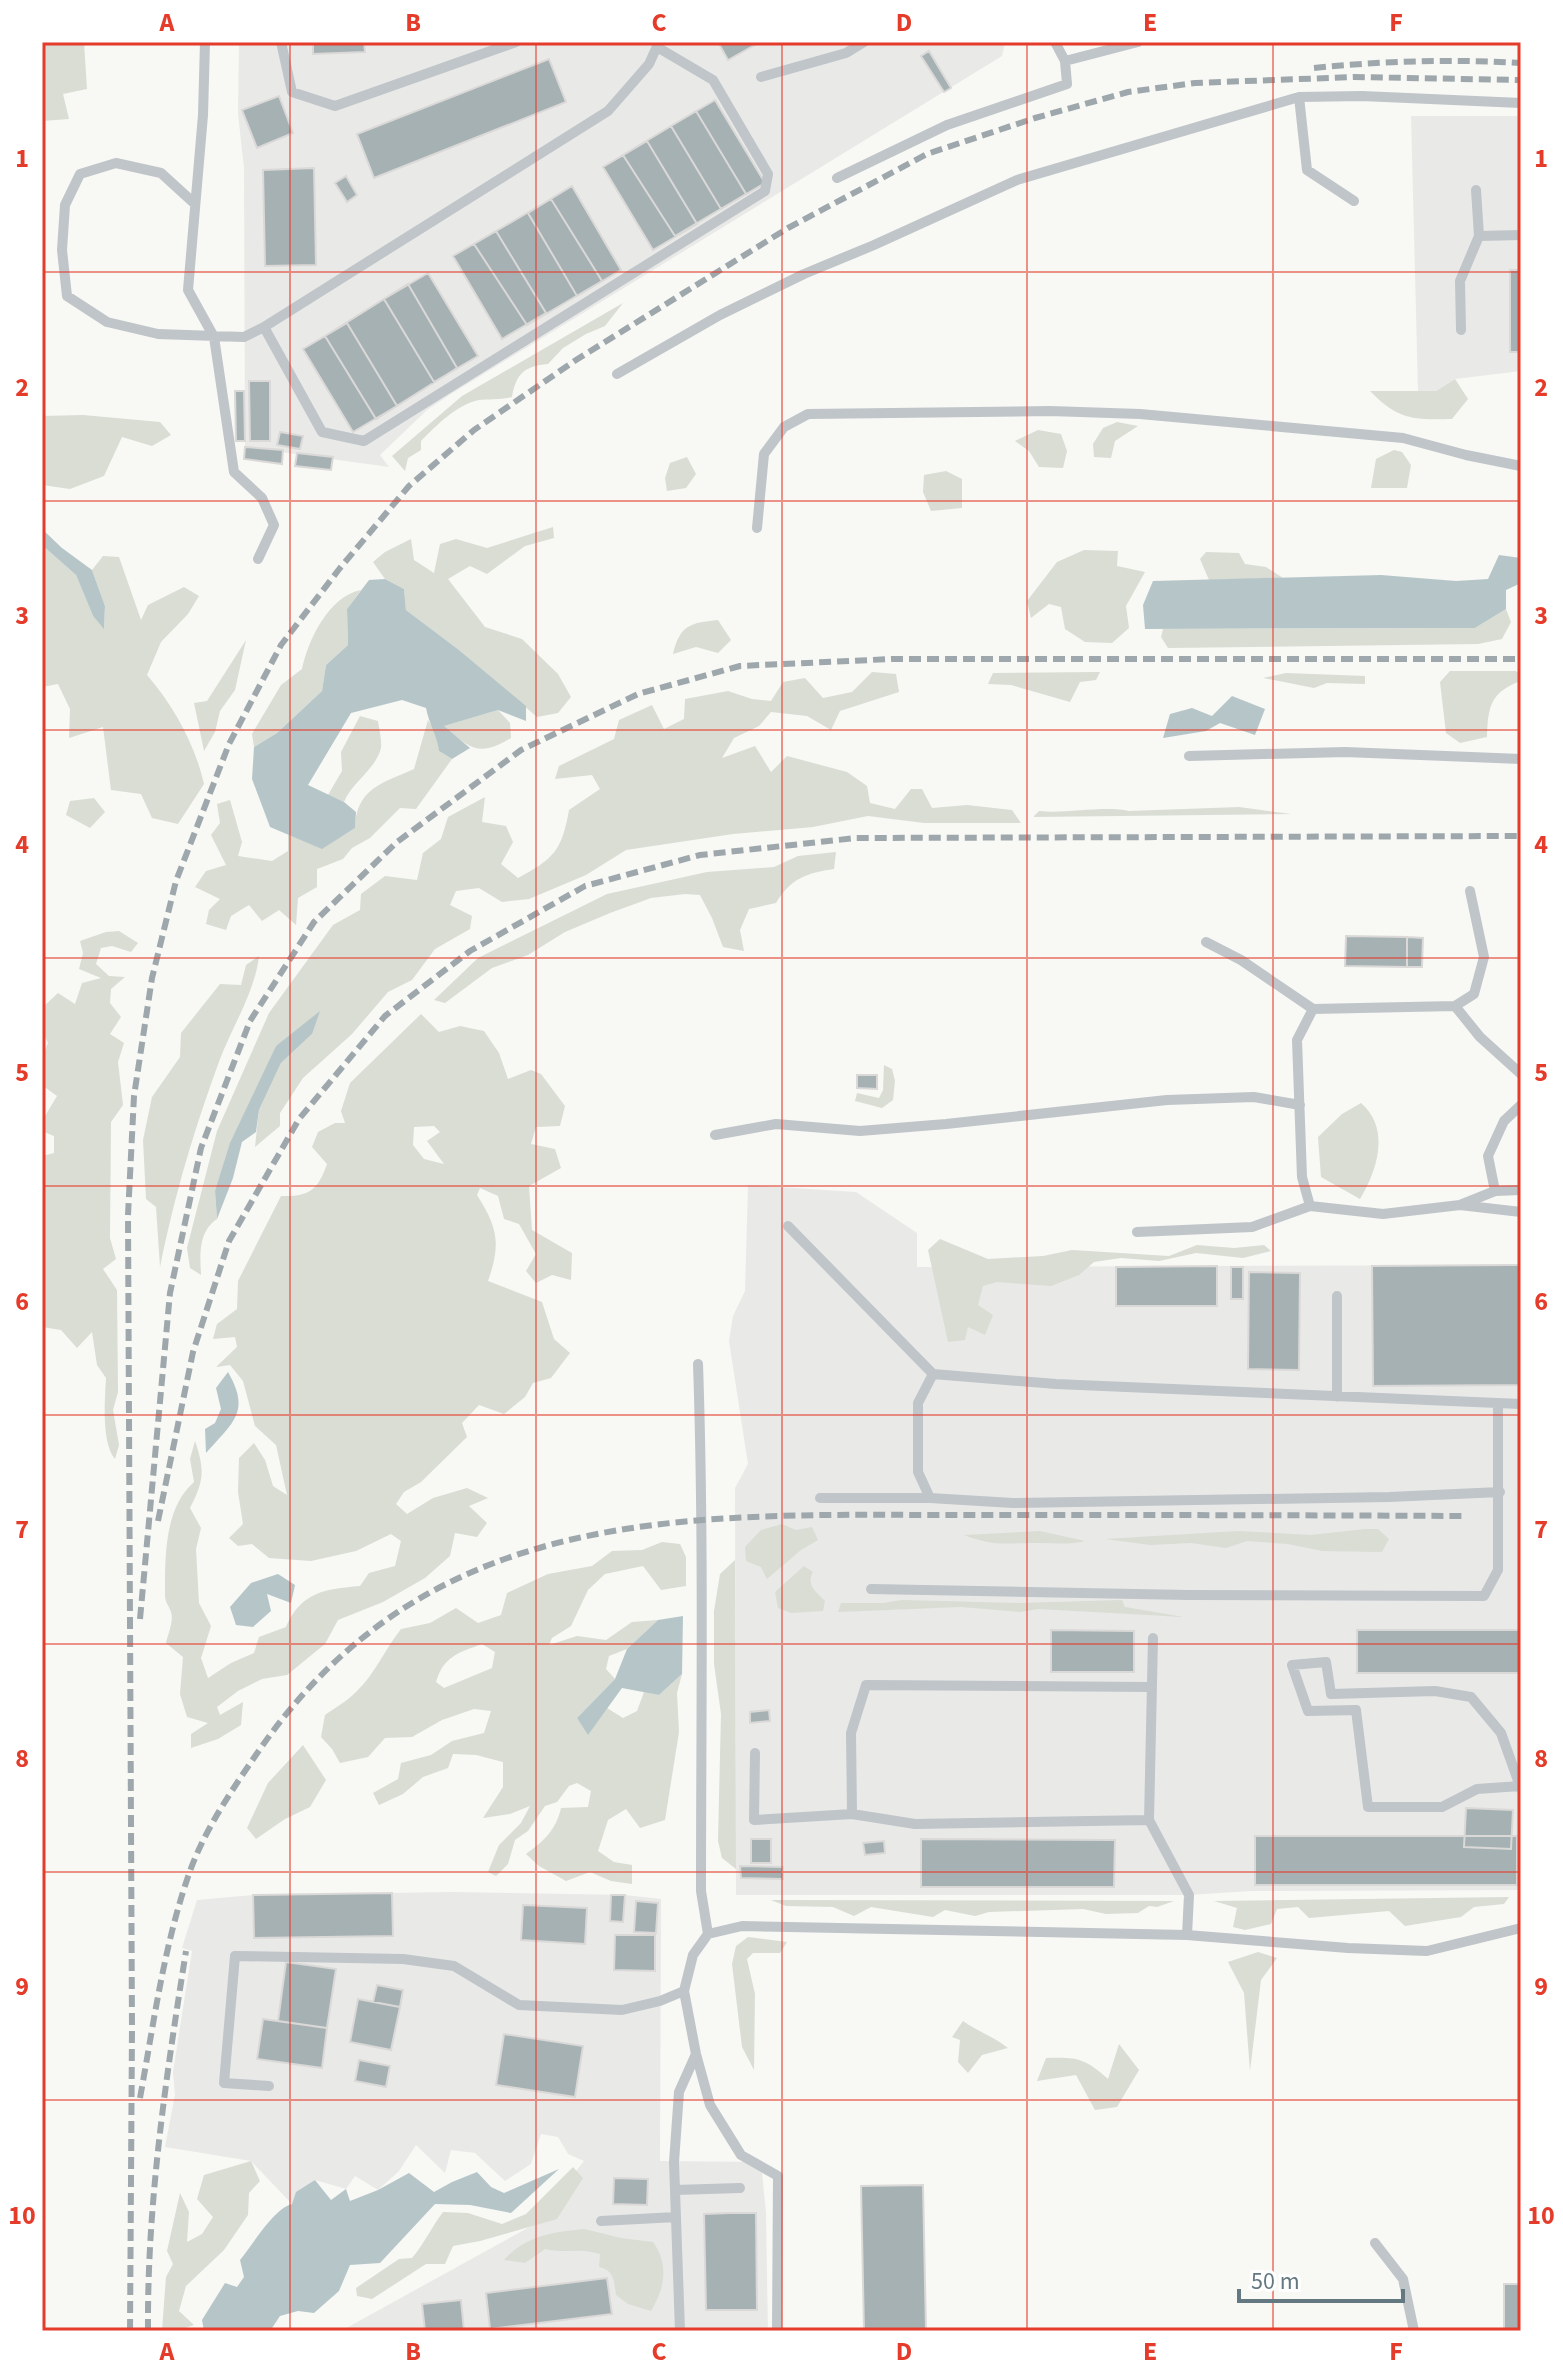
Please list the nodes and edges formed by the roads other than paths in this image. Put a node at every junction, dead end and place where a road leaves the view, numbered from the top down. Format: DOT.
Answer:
graph roads {
  1 [pos="205,42"];
  2 [pos="281,42"];
  3 [pos="516,42"];
  4 [pos="864,42"];
  5 [pos="1055,42"];
  6 [pos="1138,42"];
  7 [pos="658,45"];
  8 [pos="1065,61"];
  9 [pos="761,77"];
  10 [pos="1299,97"];
  11 [pos="1521,103"];
  12 [pos="837,178"];
  13 [pos="1476,190"];
  14 [pos="1354,201"];
  15 [pos="195,204"];
  16 [pos="1521,235"];
  17 [pos="1479,236"];
  18 [pos="264,327"];
  19 [pos="1461,330"];
  20 [pos="214,337"];
  21 [pos="617,374"];
  22 [pos="1521,466"];
  23 [pos="757,528"];
  24 [pos="258,559"];
  25 [pos="1189,756"];
  26 [pos="1521,759"];
  27 [pos="1470,891"];
  28 [pos="1206,942"];
  29 [pos="1455,1006"];
  30 [pos="1313,1009"];
  31 [pos="1521,1074"];
  32 [pos="1300,1105"];
  33 [pos="1521,1105"];
  34 [pos="715,1135"];
  35 [pos="1521,1190"];
  36 [pos="1495,1191"];
  37 [pos="1460,1205"];
  38 [pos="1310,1206"];
  39 [pos="1521,1212"];
  40 [pos="788,1226"];
  41 [pos="1137,1232"];
  42 [pos="1337,1296"];
  43 [pos="698,1364"];
  44 [pos="933,1374"];
  45 [pos="1337,1397"];
  46 [pos="1498,1404"];
  47 [pos="1521,1404"];
  48 [pos="1500,1492"];
  49 [pos="820,1498"];
  50 [pos="930,1498"];
  51 [pos="871,1589"];
  52 [pos="1153,1638"];
  53 [pos="1152,1687"];
  54 [pos="755,1753"];
  55 [pos="1521,1788"];
  56 [pos="852,1814"];
  57 [pos="1149,1820"];
  58 [pos="1521,1928"];
  59 [pos="708,1934"];
  60 [pos="1187,1935"];
  61 [pos="684,1991"];
  62 [pos="696,2054"];
  63 [pos="269,2086"];
  64 [pos="740,2188"];
  65 [pos="675,2190"];
  66 [pos="676,2217"];
  67 [pos="601,2221"];
  68 [pos="1375,2243"];
  69 [pos="680,2331"];
  70 [pos="777,2331"];
  71 [pos="1414,2331"];
  1 -- 15 [label="lane"];
  2 -- 3 [label="lane"];
  4 -- 9 [label="lane"];
  5 -- 8 [label="lane"];
  6 -- 8 [label="lane"];
  7 -- 18 [label="lane"];
  7 -- 18 [label="lane"];
  8 -- 12 [label="lane"];
  10 -- 11 [label="lane"];
  10 -- 14 [label="lane"];
  10 -- 21 [label="lane"];
  13 -- 17 [label="lane"];
  15 -- 20 [label="lane"];
  15 -- 20 [label="lane"];
  16 -- 17 [label="lane"];
  17 -- 19 [label="lane"];
  18 -- 20 [label="lane"];
  20 -- 24 [label="lane"];
  22 -- 23 [label="lane"];
  25 -- 26 [label="lane"];
  27 -- 29 [label="lane"];
  28 -- 30 [label="lane"];
  29 -- 30 [label="lane"];
  29 -- 31 [label="lane"];
  30 -- 32 [label="lane"];
  32 -- 34 [label="lane"];
  32 -- 38 [label="lane"];
  33 -- 36 [label="lane"];
  35 -- 36 [label="lane"];
  36 -- 37 [label="lane"];
  37 -- 38 [label="lane"];
  37 -- 39 [label="lane"];
  38 -- 41 [label="lane"];
  40 -- 44 [label="lane"];
  42 -- 45 [label="lane"];
  43 -- 59 [label="lane"];
  44 -- 45 [label="lane"];
  44 -- 50 [label="lane"];
  45 -- 46 [label="lane"];
  46 -- 47 [label="lane"];
  46 -- 48 [label="lane"];
  48 -- 50 [label="lane"];
  48 -- 51 [label="lane"];
  49 -- 50 [label="lane"];
  52 -- 53 [label="lane"];
  53 -- 56 [label="lane"];
  53 -- 57 [label="lane"];
  54 -- 56 [label="lane"];
  55 -- 55 [label="lane"];
  56 -- 57 [label="lane"];
  57 -- 60 [label="lane"];
  58 -- 60 [label="lane"];
  59 -- 60 [label="lane"];
  59 -- 61 [label="lane"];
  61 -- 62 [label="lane"];
  61 -- 63 [label="lane"];
  62 -- 65 [label="lane"];
  62 -- 70 [label="lane"];
  64 -- 65 [label="lane"];
  65 -- 66 [label="lane"];
  66 -- 67 [label="lane"];
  66 -- 69 [label="lane"];
  68 -- 71 [label="lane"];
}
